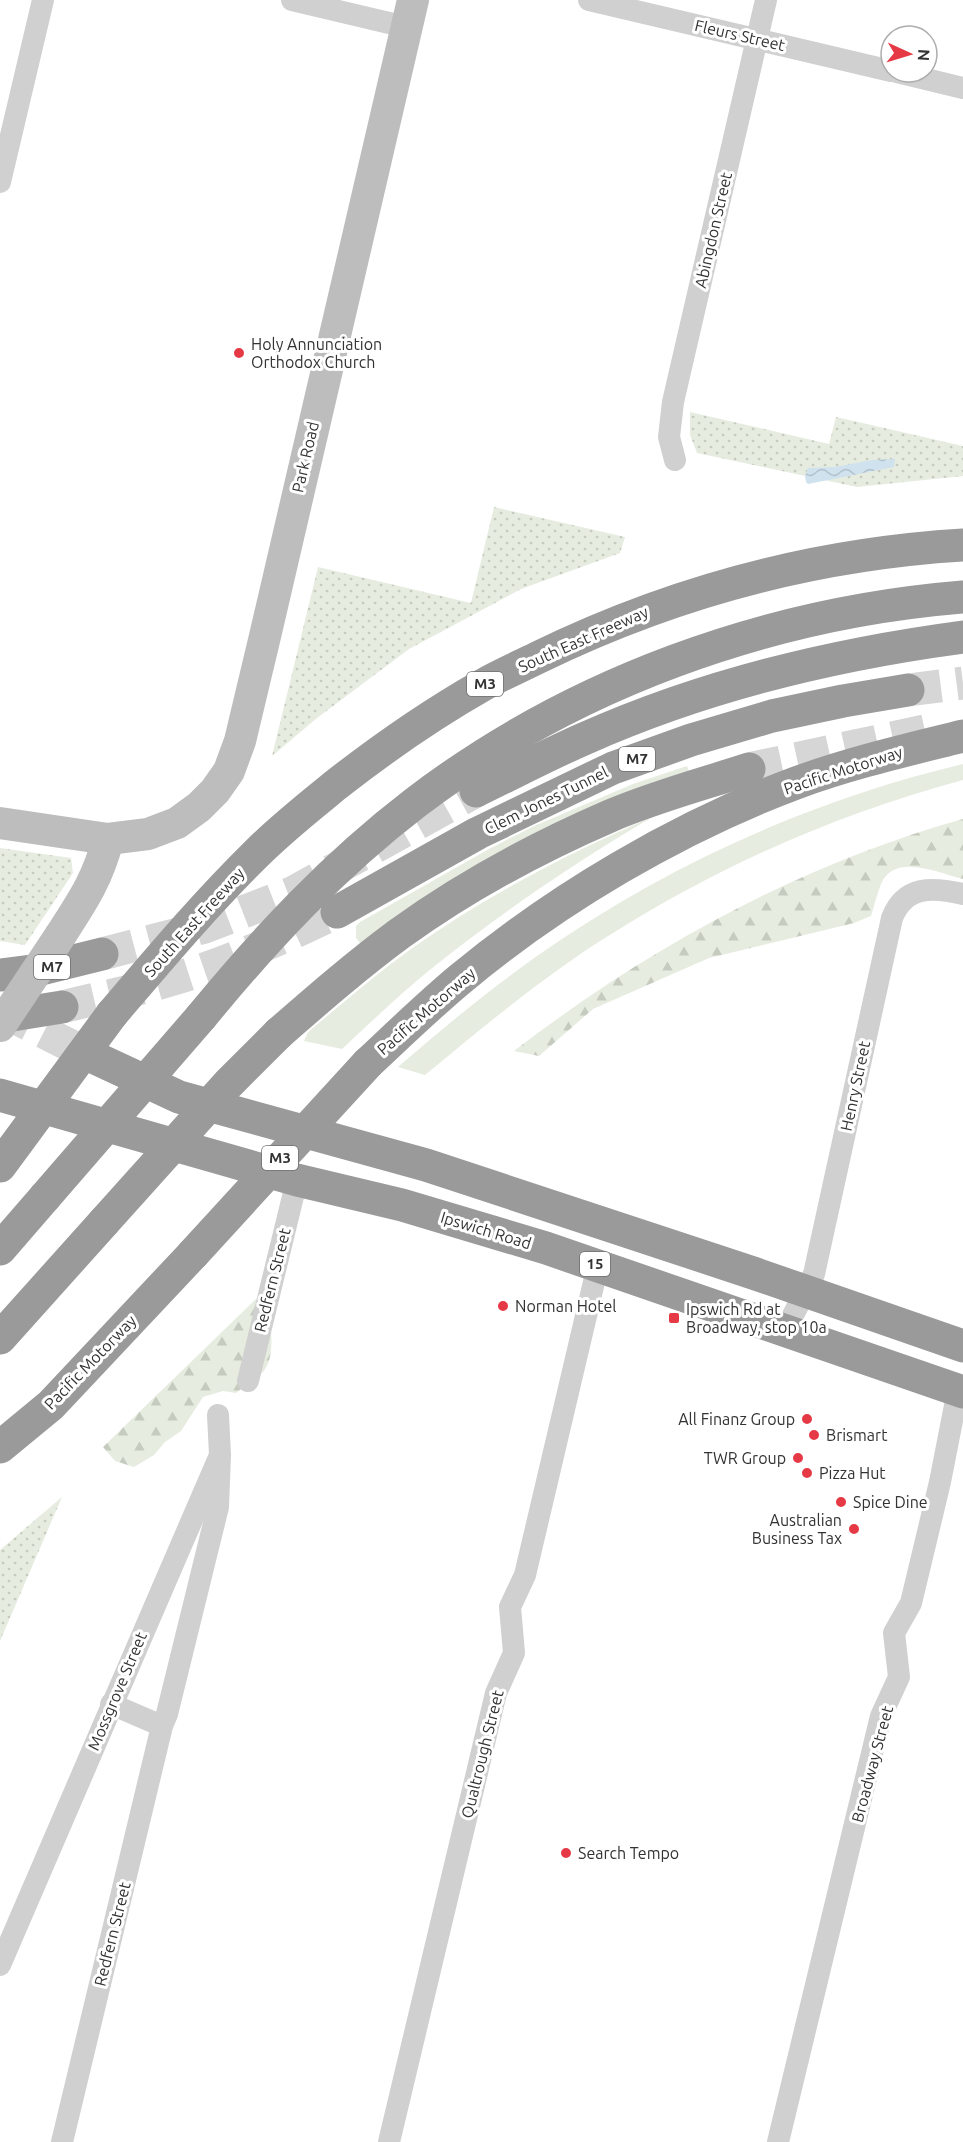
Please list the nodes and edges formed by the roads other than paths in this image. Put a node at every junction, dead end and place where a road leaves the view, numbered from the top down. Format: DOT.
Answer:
graph roads {
  1 [pos="43,0"];
  2 [pos="292,0"];
  3 [pos="589,0"];
  4 [pos="766,0"];
  5 [pos="410,14"];
  6 [pos="757,39"];
  7 [pos="879,68"];
  8 [pos="939,82"];
  9 [pos="963,88"];
  10 [pos="0,182"];
  11 [pos="675,460"];
  12 [pos="963,545"];
  13 [pos="963,597"];
  14 [pos="963,637"];
  15 [pos="908,690"];
  16 [pos="963,736"];
  17 [pos="749,769"];
  18 [pos="476,791"];
  19 [pos="0,823"];
  20 [pos="108,839"];
  21 [pos="963,894"];
  22 [pos="337,912"];
  23 [pos="102,954"];
  24 [pos="0,975"];
  25 [pos="62,1007"];
  26 [pos="0,1017"];
  27 [pos="0,1026"];
  28 [pos="91,1056"];
  29 [pos="0,1095"];
  30 [pos="0,1166"];
  31 [pos="297,1180"];
  32 [pos="0,1249"];
  33 [pos="598,1265"];
  34 [pos="806,1293"];
  35 [pos="785,1331"];
  36 [pos="0,1338"];
  37 [pos="963,1346"];
  38 [pos="248,1381"];
  39 [pos="961,1391"];
  40 [pos="218,1415"];
  41 [pos="0,1447"];
  42 [pos="220,1455"];
  43 [pos="111,1704"];
  44 [pos="162,1726"];
  45 [pos="0,1965"];
  46 [pos="62,2142"];
  47 [pos="389,2142"];
  48 [pos="778,2142"];
  1 -- 10 [label="street"];
  2 -- 5 [label="street"];
  3 -- 6 [label="street, Fleurs Street"];
  4 -- 6 [label="street, Abingdon Street"];
  5 -- 20 [label="street, Park Road"];
  6 -- 7 [label="street, Fleurs Street"];
  6 -- 11 [label="street, Abingdon Street"];
  8 -- 9 [label="street"];
  12 -- 30 [label="highway, South East Freeway / M3, bridge"];
  13 -- 32 [label="highway, bridge"];
  14 -- 18 [label="highway, M7"];
  15 -- 22 [label="highway, Clem Jones Tunnel / M7"];
  16 -- 41 [label="highway, Pacific Motorway / M3, bridge"];
  17 -- 36 [label="highway, bridge"];
  19 -- 20 [label="street, Park Road"];
  20 -- 27 [label="street, bridge"];
  21 -- 34 [label="street, Henry Street"];
  23 -- 24 [label="highway, M7"];
  25 -- 26 [label="highway"];
  28 -- 34 [label="highway"];
  29 -- 31 [label="highway, Ipswich Road / 15"];
  31 -- 33 [label="highway, Ipswich Road / 15"];
  31 -- 38 [label="street, Redfern Street"];
  33 -- 35 [label="highway, Ipswich Road / 15"];
  33 -- 47 [label="street, Qualtrough Street"];
  34 -- 35 [label="street, Henry Street"];
  34 -- 37 [label="highway"];
  35 -- 39 [label="highway, Ipswich Road / 15"];
  39 -- 48 [label="street, Broadway Street"];
  40 -- 42 [label="street, Mossgrove Street"];
  42 -- 43 [label="street, Mossgrove Street"];
  42 -- 44 [label="street, Redfern Street"];
  43 -- 44 [label="street"];
  43 -- 45 [label="street, Mossgrove Street"];
  44 -- 46 [label="street, Redfern Street"];
}
